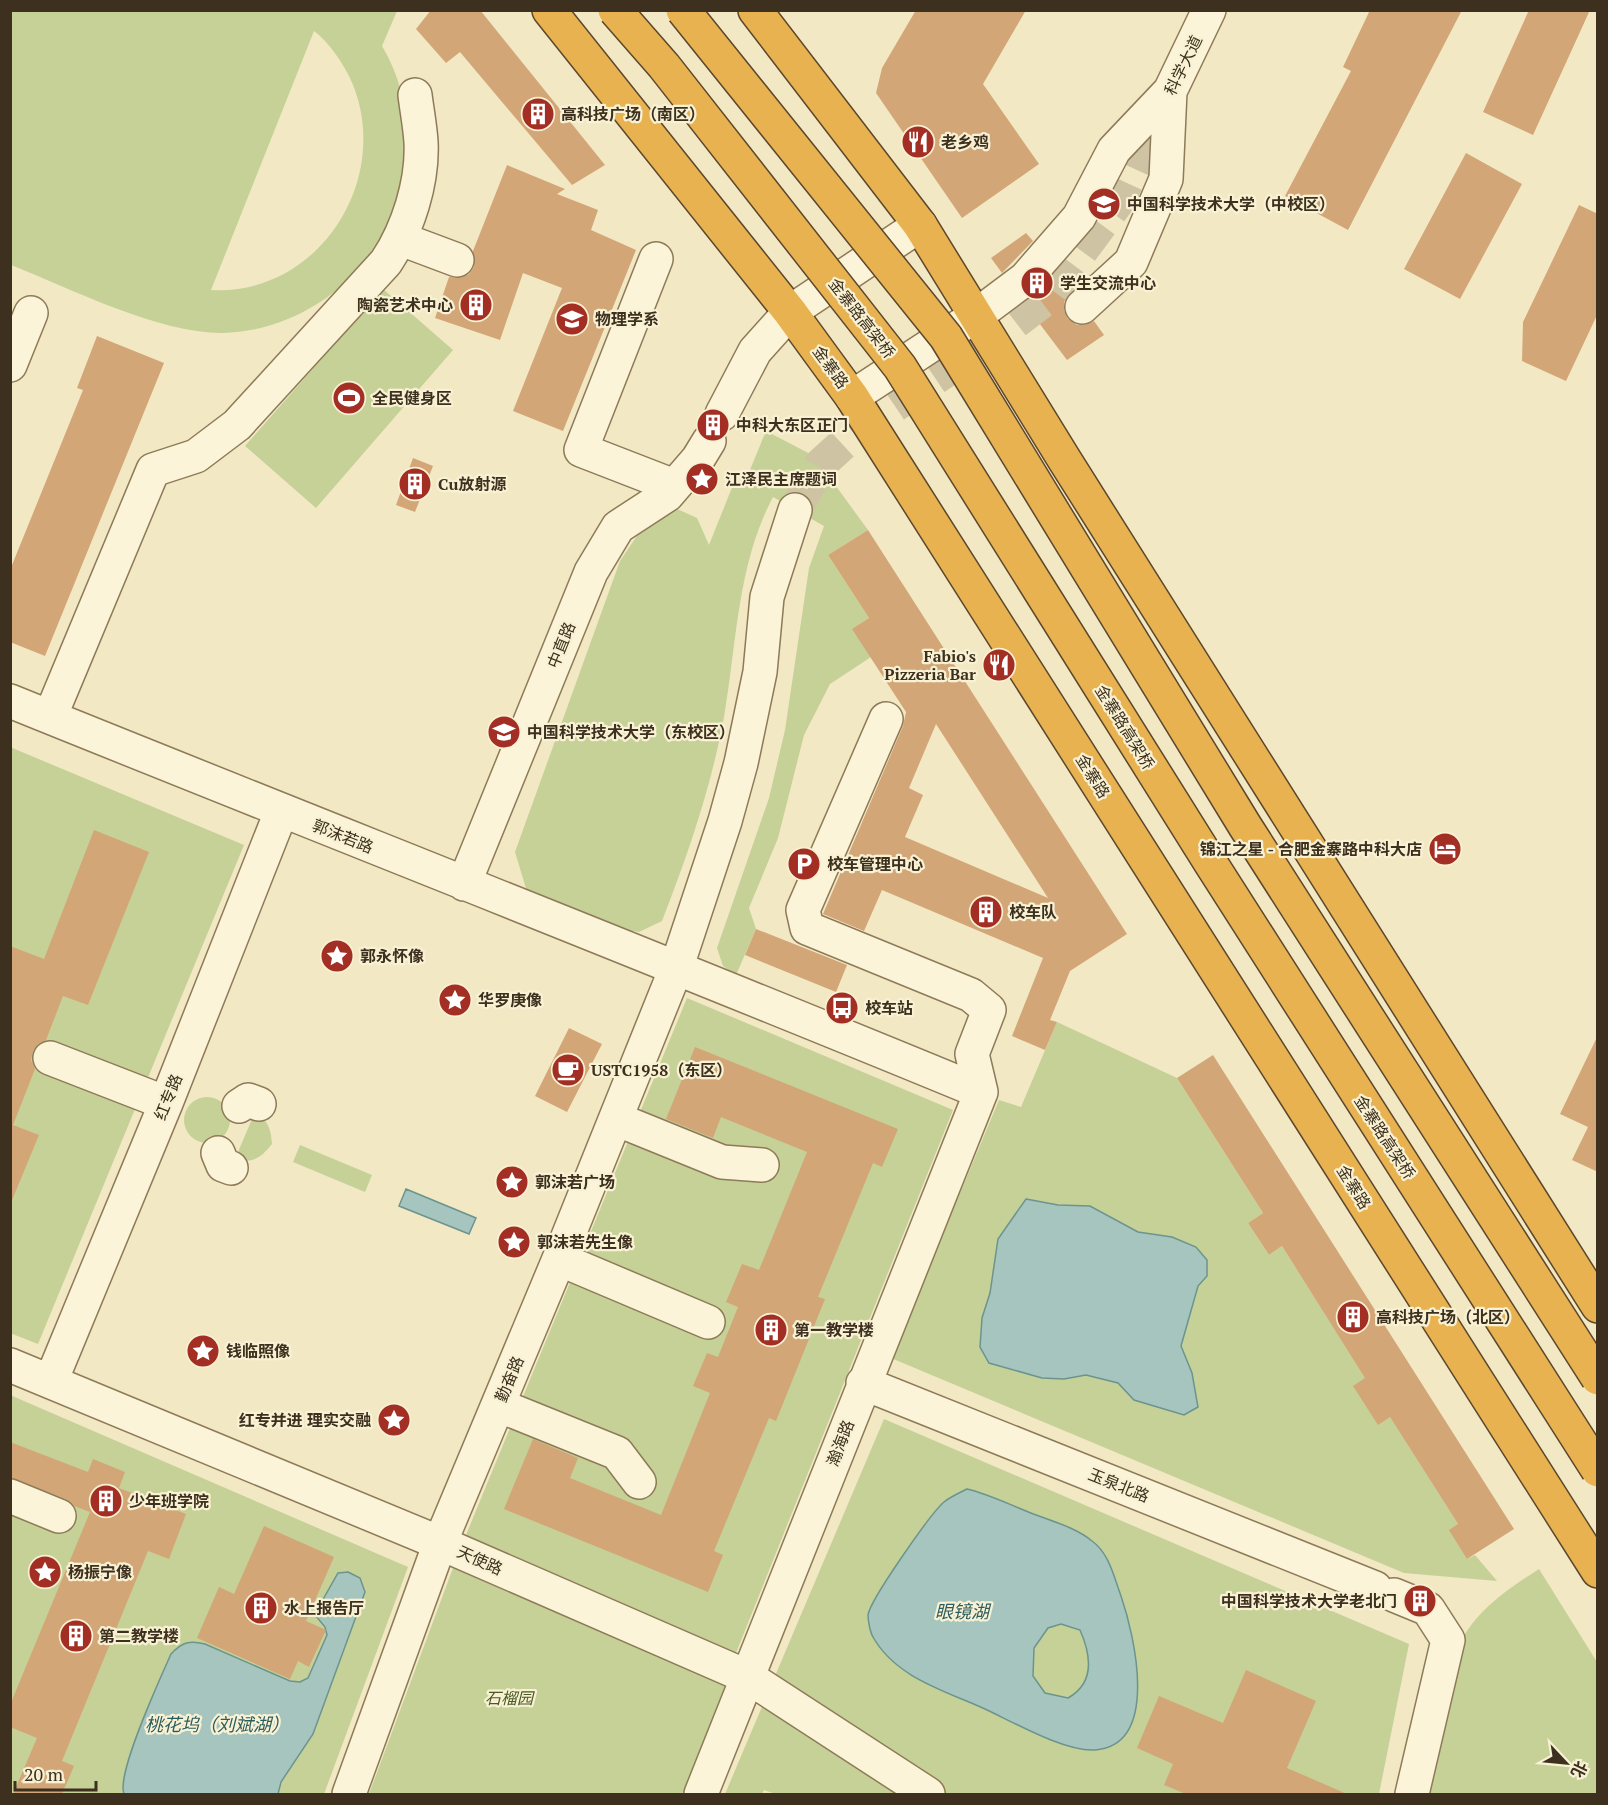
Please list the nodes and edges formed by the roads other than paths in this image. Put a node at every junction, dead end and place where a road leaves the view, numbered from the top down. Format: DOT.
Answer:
graph roads {
  1 [pos="549,10"];
  2 [pos="615,10"];
  3 [pos="683,10"];
  4 [pos="755,10"];
  5 [pos="1209,10"];
  6 [pos="415,95"];
  7 [pos="1163,105"];
  8 [pos="920,225"];
  9 [pos="401,239"];
  10 [pos="656,259"];
  11 [pos="457,260"];
  12 [pos="1082,307"];
  13 [pos="790,312"];
  14 [pos="32,314"];
  15 [pos="977,315"];
  16 [pos="10,365"];
  17 [pos="852,397"];
  18 [pos="674,486"];
  19 [pos="795,510"];
  20 [pos="10,701"];
  21 [pos="50,717"];
  22 [pos="886,719"];
  23 [pos="281,812"];
  24 [pos="464,884"];
  25 [pos="677,966"];
  26 [pos="50,1058"];
  27 [pos="981,1092"];
  28 [pos="166,1102"];
  29 [pos="616,1119"];
  30 [pos="762,1165"];
  31 [pos="559,1259"];
  32 [pos="1598,1306"];
  33 [pos="708,1322"];
  34 [pos="10,1365"];
  35 [pos="1598,1378"];
  36 [pos="51,1381"];
  37 [pos="863,1383"];
  38 [pos="498,1405"];
  39 [pos="1598,1470"];
  40 [pos="639,1482"];
  41 [pos="10,1496"];
  42 [pos="59,1516"];
  43 [pos="440,1543"];
  44 [pos="1598,1571"];
  45 [pos="748,1677"];
  46 [pos="349,1794"];
  47 [pos="700,1794"];
  48 [pos="928,1794"];
  49 [pos="1412,1794"];
  1 -- 13 [label="highway, 金寨路"];
  2 -- 39 [label="highway, 金寨路高架桥, bridge"];
  3 -- 35 [label="highway, bridge"];
  4 -- 8 [label="highway"];
  5 -- 7 [label="street, 科学大道"];
  6 -- 9 [label="street"];
  7 -- 12 [label="street"];
  7 -- 15 [label="street"];
  8 -- 13 [label="street, 中直路"];
  8 -- 15 [label="highway"];
  9 -- 11 [label="street"];
  9 -- 21 [label="street"];
  10 -- 18 [label="street"];
  13 -- 17 [label="highway, 金寨路"];
  13 -- 18 [label="street, 中直路"];
  14 -- 16 [label="street"];
  15 -- 17 [label="street"];
  15 -- 32 [label="highway"];
  17 -- 44 [label="highway, 金寨路"];
  18 -- 24 [label="street, 中直路"];
  19 -- 25 [label="street, 勤奋路"];
  20 -- 21 [label="street, 郭沫若路"];
  21 -- 23 [label="street, 郭沫若路"];
  22 -- 27 [label="street"];
  23 -- 24 [label="street, 郭沫若路"];
  23 -- 28 [label="street, 红专路"];
  24 -- 25 [label="street, 郭沫若路"];
  25 -- 27 [label="street, 郭沫若路"];
  25 -- 29 [label="street, 勤奋路"];
  26 -- 28 [label="street"];
  27 -- 37 [label="street, 瀚海路"];
  28 -- 36 [label="street, 红专路"];
  29 -- 30 [label="street"];
  29 -- 31 [label="street, 勤奋路"];
  31 -- 33 [label="street"];
  31 -- 38 [label="street, 勤奋路"];
  34 -- 36 [label="street, 天使路"];
  36 -- 43 [label="street, 天使路"];
  37 -- 45 [label="street, 瀚海路"];
  37 -- 49 [label="street, 玉泉北路"];
  38 -- 40 [label="street"];
  38 -- 43 [label="street, 勤奋路"];
  41 -- 42 [label="street"];
  43 -- 45 [label="street, 天使路"];
  43 -- 46 [label="street, 勤奋路"];
  45 -- 47 [label="street, 瀚海路"];
  45 -- 48 [label="street, 天使路"];
}
